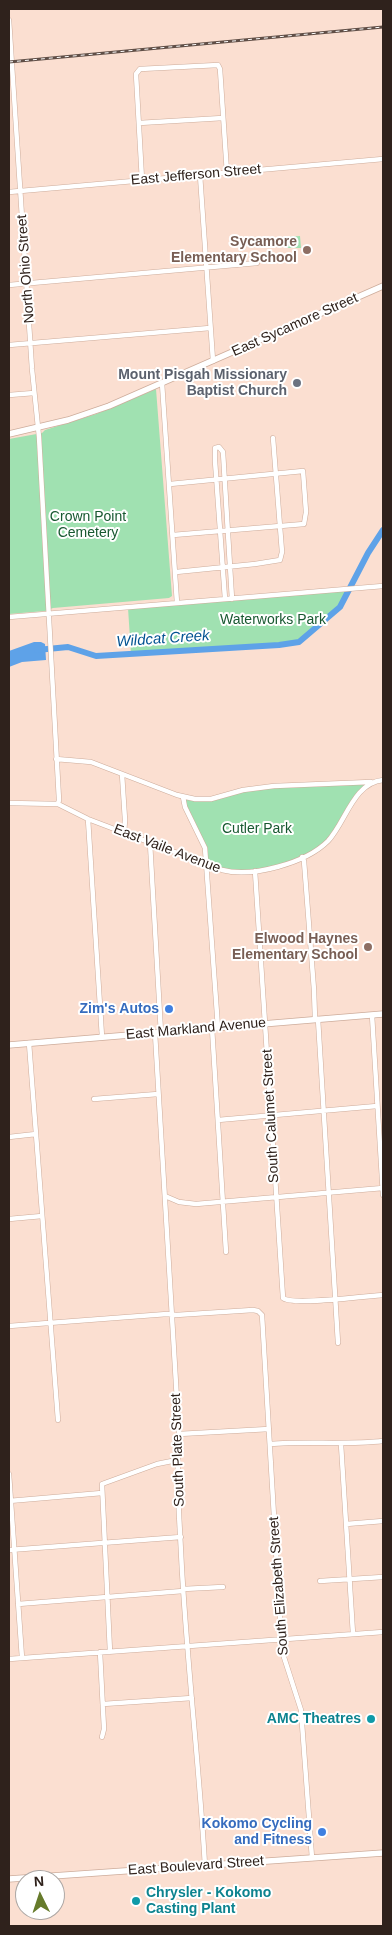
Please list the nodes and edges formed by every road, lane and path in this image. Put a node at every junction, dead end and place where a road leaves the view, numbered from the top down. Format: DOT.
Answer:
graph roads {
  1 [pos="9,20"];
  2 [pos="223,118"];
  3 [pos="139,122"];
  4 [pos="383,159"];
  5 [pos="227,173"];
  6 [pos="200,175"];
  7 [pos="142,180"];
  8 [pos="20,191"];
  9 [pos="9,192"];
  10 [pos="257,263"];
  11 [pos="206,268"];
  12 [pos="26,284"];
  13 [pos="9,285"];
  14 [pos="383,286"];
  15 [pos="210,328"];
  16 [pos="30,343"];
  17 [pos="9,345"];
  18 [pos="213,361"];
  19 [pos="162,383"];
  20 [pos="34,393"];
  21 [pos="9,395"];
  22 [pos="38,428"];
  23 [pos="9,434"];
  24 [pos="273,438"];
  25 [pos="277,474"];
  26 [pos="224,479"];
  27 [pos="217,480"];
  28 [pos="170,484"];
  29 [pos="280,526"];
  30 [pos="228,530"];
  31 [pos="220,531"];
  32 [pos="173,534"];
  33 [pos="222,567"];
  34 [pos="230,567"];
  35 [pos="176,572"];
  36 [pos="383,586"];
  37 [pos="225,599"];
  38 [pos="232,599"];
  39 [pos="177,603"];
  40 [pos="49,614"];
  41 [pos="9,617"];
  42 [pos="56,759"];
  43 [pos="122,774"];
  44 [pos="383,780"];
  45 [pos="375,781"];
  46 [pos="183,798"];
  47 [pos="9,803"];
  48 [pos="58,804"];
  49 [pos="88,819"];
  50 [pos="124,833"];
  51 [pos="150,843"];
  52 [pos="302,857"];
  53 [pos="206,864"];
  54 [pos="255,871"];
  55 [pos="372,1014"];
  56 [pos="383,1014"];
  57 [pos="316,1019"];
  58 [pos="266,1024"];
  59 [pos="215,1028"];
  60 [pos="158,1033"];
  61 [pos="102,1037"];
  62 [pos="29,1043"];
  63 [pos="9,1045"];
  64 [pos="158,1094"];
  65 [pos="94,1099"];
  66 [pos="377,1106"];
  67 [pos="324,1111"];
  68 [pos="271,1116"];
  69 [pos="218,1120"];
  70 [pos="36,1134"];
  71 [pos="9,1137"];
  72 [pos="383,1188"];
  73 [pos="329,1193"];
  74 [pos="383,1194"];
  75 [pos="164,1196"];
  76 [pos="276,1197"];
  77 [pos="223,1202"];
  78 [pos="42,1216"];
  79 [pos="9,1219"];
  80 [pos="226,1252"];
  81 [pos="383,1295"];
  82 [pos="336,1299"];
  83 [pos="172,1314"];
  84 [pos="51,1322"];
  85 [pos="9,1326"];
  86 [pos="338,1342"];
  87 [pos="58,1420"];
  88 [pos="269,1428"];
  89 [pos="179,1434"];
  90 [pos="383,1441"];
  91 [pos="270,1444"];
  92 [pos="341,1444"];
  93 [pos="177,1460"];
  94 [pos="9,1474"];
  95 [pos="102,1493"];
  96 [pos="10,1501"];
  97 [pos="383,1521"];
  98 [pos="346,1524"];
  99 [pos="181,1537"];
  100 [pos="106,1542"];
  101 [pos="12,1550"];
  102 [pos="383,1577"];
  103 [pos="349,1579"];
  104 [pos="320,1581"];
  105 [pos="223,1587"];
  106 [pos="183,1590"];
  107 [pos="108,1598"];
  108 [pos="18,1604"];
  109 [pos="383,1632"];
  110 [pos="353,1634"];
  111 [pos="282,1640"];
  112 [pos="187,1647"];
  113 [pos="100,1652"];
  114 [pos="110,1652"];
  115 [pos="22,1658"];
  116 [pos="9,1659"];
  117 [pos="192,1698"];
  118 [pos="103,1704"];
  119 [pos="102,1737"];
  120 [pos="383,1853"];
  121 [pos="312,1858"];
  122 [pos="205,1866"];
  123 [pos="9,1879"];
  1 -- 8 [label="street, North Ohio Street"];
  2 -- 3 [label="street"];
  2 -- 3 [label="street"];
  2 -- 5 [label="street"];
  3 -- 7 [label="street"];
  4 -- 5 [label="street, East Jefferson Street"];
  5 -- 6 [label="street, East Jefferson Street"];
  6 -- 7 [label="street, East Jefferson Street"];
  6 -- 11 [label="street"];
  7 -- 8 [label="street, East Jefferson Street"];
  8 -- 9 [label="street, East Jefferson Street"];
  8 -- 12 [label="street, North Ohio Street"];
  10 -- 11 [label="street"];
  11 -- 12 [label="street"];
  11 -- 15 [label="street"];
  12 -- 13 [label="street"];
  12 -- 16 [label="street, North Ohio Street"];
  14 -- 18 [label="main road, East Sycamore Street"];
  15 -- 16 [label="street"];
  15 -- 18 [label="street"];
  16 -- 17 [label="street"];
  16 -- 20 [label="street, North Ohio Street"];
  18 -- 19 [label="main road, East Sycamore Street"];
  19 -- 22 [label="main road, East Sycamore Street"];
  19 -- 28 [label="street"];
  20 -- 21 [label="street"];
  20 -- 22 [label="street, North Ohio Street"];
  22 -- 23 [label="main road, East Sycamore Street"];
  22 -- 40 [label="street, North Ohio Street"];
  24 -- 25 [label="street"];
  25 -- 26 [label="street"];
  25 -- 29 [label="street"];
  25 -- 29 [label="street"];
  26 -- 27 [label="street"];
  26 -- 27 [label="street"];
  26 -- 30 [label="street"];
  27 -- 28 [label="street"];
  27 -- 31 [label="street"];
  28 -- 32 [label="street"];
  29 -- 30 [label="street"];
  29 -- 34 [label="street"];
  30 -- 31 [label="street"];
  30 -- 34 [label="street"];
  31 -- 32 [label="street"];
  31 -- 33 [label="street"];
  32 -- 35 [label="street"];
  33 -- 34 [label="street"];
  33 -- 35 [label="street"];
  33 -- 37 [label="street"];
  34 -- 38 [label="street"];
  35 -- 39 [label="street"];
  36 -- 38 [label="street"];
  37 -- 38 [label="street"];
  37 -- 39 [label="street"];
  39 -- 40 [label="street"];
  40 -- 41 [label="street"];
  40 -- 42 [label="street, North Ohio Street"];
  42 -- 43 [label="street"];
  42 -- 48 [label="street, North Ohio Street"];
  43 -- 46 [label="street"];
  43 -- 50 [label="street"];
  44 -- 45 [label="street"];
  45 -- 46 [label="street"];
  45 -- 52 [label="street, East Vaile Avenue"];
  46 -- 53 [label="street"];
  47 -- 48 [label="street, East Vaile Avenue"];
  48 -- 49 [label="street, East Vaile Avenue"];
  49 -- 50 [label="street, East Vaile Avenue"];
  49 -- 61 [label="street"];
  50 -- 51 [label="street, East Vaile Avenue"];
  51 -- 53 [label="street, East Vaile Avenue"];
  51 -- 60 [label="street, South Plate Street"];
  52 -- 54 [label="street, East Vaile Avenue"];
  52 -- 57 [label="street"];
  53 -- 54 [label="street, East Vaile Avenue"];
  53 -- 59 [label="street"];
  54 -- 58 [label="street, South Calumet Street"];
  55 -- 56 [label="main road, East Markland Avenue"];
  55 -- 57 [label="main road, East Markland Avenue"];
  55 -- 66 [label="street"];
  57 -- 58 [label="main road, East Markland Avenue"];
  57 -- 67 [label="street"];
  58 -- 59 [label="main road, East Markland Avenue"];
  58 -- 68 [label="street, South Calumet Street"];
  59 -- 60 [label="main road, East Markland Avenue"];
  59 -- 69 [label="street"];
  60 -- 61 [label="main road, East Markland Avenue"];
  60 -- 64 [label="street, South Plate Street"];
  61 -- 62 [label="main road, East Markland Avenue"];
  62 -- 63 [label="main road, East Markland Avenue"];
  62 -- 70 [label="street"];
  64 -- 65 [label="street"];
  64 -- 75 [label="street, South Plate Street"];
  66 -- 67 [label="street"];
  66 -- 72 [label="street"];
  67 -- 68 [label="street"];
  67 -- 73 [label="street"];
  68 -- 69 [label="street"];
  68 -- 76 [label="street, South Calumet Street"];
  69 -- 77 [label="street"];
  70 -- 71 [label="street"];
  70 -- 78 [label="street"];
  72 -- 73 [label="street"];
  72 -- 74 [label="street"];
  73 -- 76 [label="street"];
  73 -- 82 [label="street"];
  75 -- 77 [label="street"];
  75 -- 83 [label="street, South Plate Street"];
  76 -- 77 [label="street"];
  76 -- 82 [label="street, South Calumet Street"];
  77 -- 80 [label="street"];
  78 -- 79 [label="street"];
  78 -- 84 [label="street"];
  81 -- 82 [label="street"];
  82 -- 86 [label="street"];
  83 -- 84 [label="street"];
  83 -- 88 [label="street, South Elizabeth Street"];
  83 -- 89 [label="street, South Plate Street"];
  84 -- 85 [label="street"];
  84 -- 87 [label="street"];
  88 -- 89 [label="street"];
  88 -- 91 [label="street, South Elizabeth Street"];
  89 -- 93 [label="street, South Plate Street"];
  90 -- 92 [label="street"];
  91 -- 92 [label="street"];
  91 -- 111 [label="street, South Elizabeth Street"];
  92 -- 98 [label="street"];
  93 -- 95 [label="street"];
  93 -- 99 [label="street, South Plate Street"];
  94 -- 96 [label="street"];
  95 -- 96 [label="street"];
  95 -- 100 [label="street"];
  96 -- 101 [label="street"];
  97 -- 98 [label="street"];
  98 -- 103 [label="street"];
  99 -- 100 [label="street"];
  99 -- 106 [label="street, South Plate Street"];
  100 -- 101 [label="street"];
  100 -- 107 [label="street"];
  101 -- 108 [label="street"];
  102 -- 103 [label="street"];
  103 -- 104 [label="street"];
  103 -- 110 [label="street"];
  105 -- 106 [label="street"];
  106 -- 107 [label="street"];
  106 -- 112 [label="street, South Plate Street"];
  107 -- 108 [label="street"];
  107 -- 114 [label="street"];
  108 -- 115 [label="street"];
  109 -- 110 [label="street"];
  110 -- 111 [label="street"];
  111 -- 112 [label="street"];
  111 -- 121 [label="street, South Elizabeth Street"];
  112 -- 114 [label="street"];
  112 -- 117 [label="street, South Plate Street"];
  113 -- 114 [label="street"];
  113 -- 115 [label="street"];
  113 -- 118 [label="street"];
  115 -- 116 [label="street"];
  117 -- 118 [label="street"];
  117 -- 122 [label="street, South Plate Street"];
  118 -- 119 [label="street"];
  120 -- 121 [label="main road, East Boulevard Street"];
  121 -- 122 [label="main road, East Boulevard Street"];
  122 -- 123 [label="main road, East Boulevard Street"];
}
